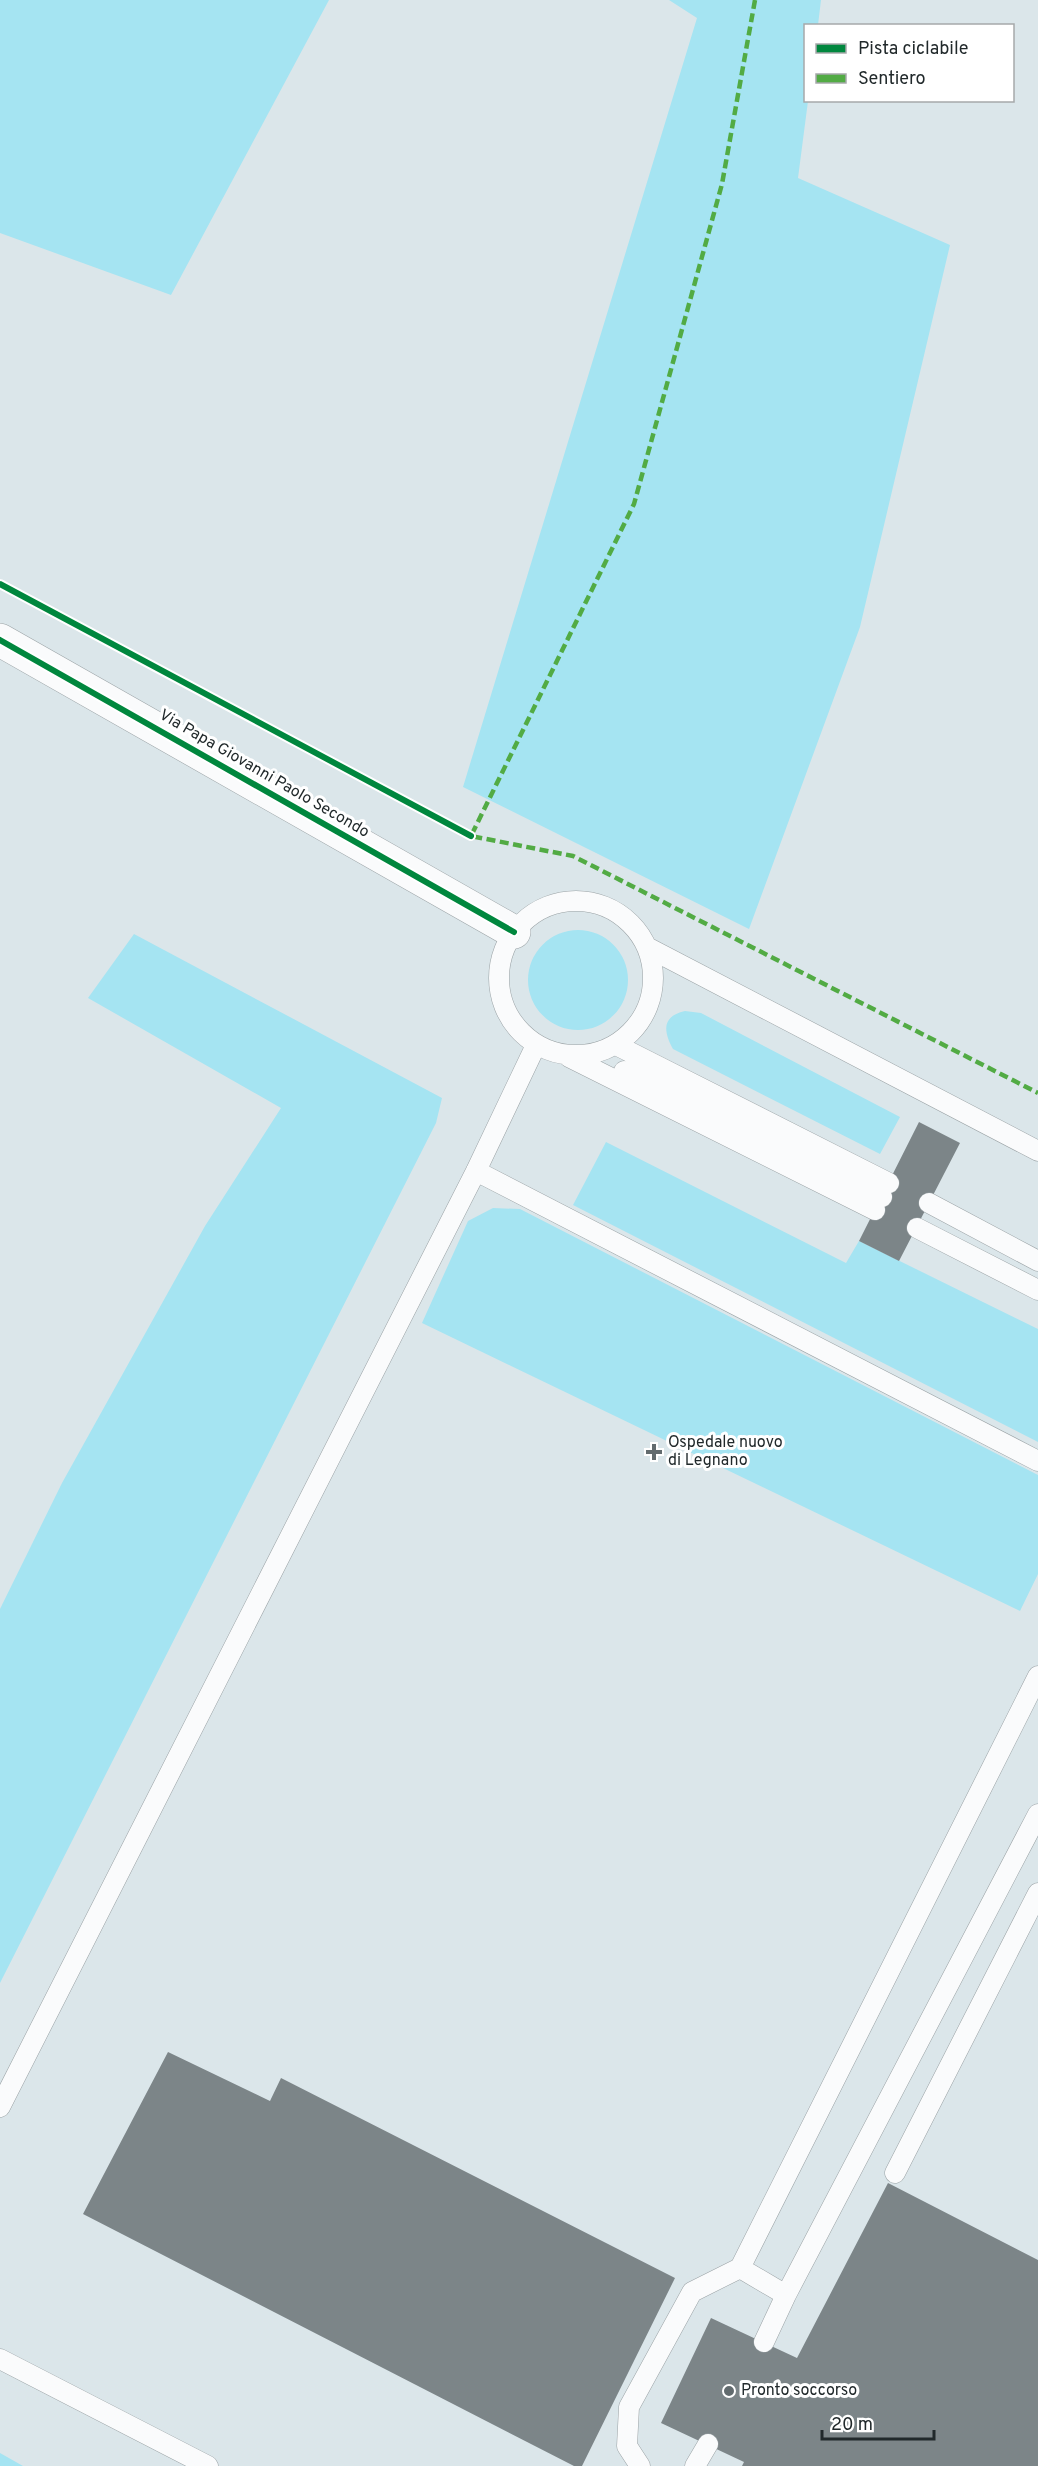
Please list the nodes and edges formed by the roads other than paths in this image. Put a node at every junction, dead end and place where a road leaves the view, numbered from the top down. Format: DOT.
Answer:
graph roads {
  1 [pos="0,640"];
  2 [pos="514,932"];
  3 [pos="648,947"];
  4 [pos="536,1045"];
  5 [pos="616,1045"];
  6 [pos="564,1055"];
  7 [pos="589,1055"];
  8 [pos="1038,1151"];
  9 [pos="476,1171"];
  10 [pos="882,1197"];
  11 [pos="922,1216"];
  12 [pos="1038,1261"];
  13 [pos="1038,1278"];
  14 [pos="1038,1290"];
  15 [pos="1038,1461"];
  16 [pos="1038,1676"];
  17 [pos="1038,1814"];
  18 [pos="1038,1893"];
  19 [pos="0,2107"];
  20 [pos="894,2173"];
  21 [pos="740,2268"];
  22 [pos="786,2295"];
  23 [pos="764,2342"];
  24 [pos="0,2359"];
  25 [pos="708,2444"];
  26 [pos="208,2466"];
  27 [pos="640,2466"];
  28 [pos="695,2466"];
  1 -- 2 [label="street, Via Papa Giovanni Paolo Secondo"];
  2 -- 3 [label="lane"];
  2 -- 4 [label="lane"];
  3 -- 5 [label="lane"];
  3 -- 8 [label="lane"];
  4 -- 6 [label="lane"];
  4 -- 9 [label="lane"];
  5 -- 7 [label="lane"];
  5 -- 10 [label="lane"];
  6 -- 7 [label="lane"];
  6 -- 10 [label="lane"];
  7 -- 10 [label="lane"];
  9 -- 15 [label="lane"];
  9 -- 19 [label="lane"];
  11 -- 12 [label="lane"];
  11 -- 13 [label="lane"];
  11 -- 14 [label="lane"];
  16 -- 21 [label="lane"];
  17 -- 22 [label="lane"];
  18 -- 20 [label="lane"];
  21 -- 22 [label="lane"];
  21 -- 27 [label="lane"];
  22 -- 23 [label="lane"];
  24 -- 26 [label="lane"];
  25 -- 28 [label="lane"];
}
